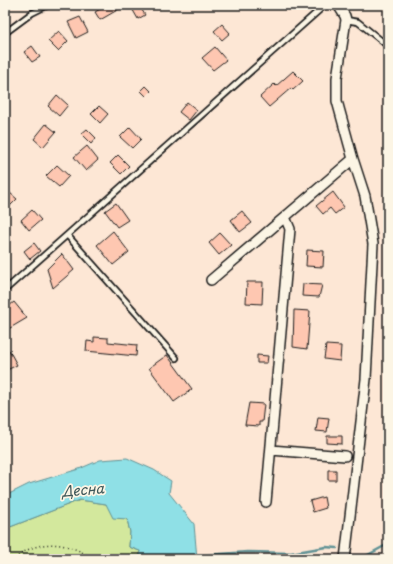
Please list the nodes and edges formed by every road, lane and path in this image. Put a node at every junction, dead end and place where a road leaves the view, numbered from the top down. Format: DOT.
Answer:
graph roads {
  1 [pos="48,5"];
  2 [pos="325,5"];
  3 [pos="338,5"];
  4 [pos="346,18"];
  5 [pos="5,34"];
  6 [pos="388,46"];
  7 [pos="352,159"];
  8 [pos="285,217"];
  9 [pos="67,235"];
  10 [pos="211,280"];
  11 [pos="5,290"];
  12 [pos="176,358"];
  13 [pos="271,450"];
  14 [pos="345,456"];
  15 [pos="266,502"];
  16 [pos="347,557"];
  17 [pos="15,559"];
  18 [pos="93,559"];
  1 -- 5 [label="lane"];
  2 -- 9 [label="lane"];
  3 -- 4 [label="street"];
  4 -- 6 [label="lane"];
  4 -- 7 [label="street"];
  7 -- 8 [label="street"];
  7 -- 16 [label="street"];
  8 -- 10 [label="street"];
  8 -- 13 [label="street"];
  9 -- 11 [label="lane"];
  9 -- 12 [label="lane"];
  13 -- 14 [label="street"];
  13 -- 15 [label="street"];
  17 -- 18 [label="path"];
}
